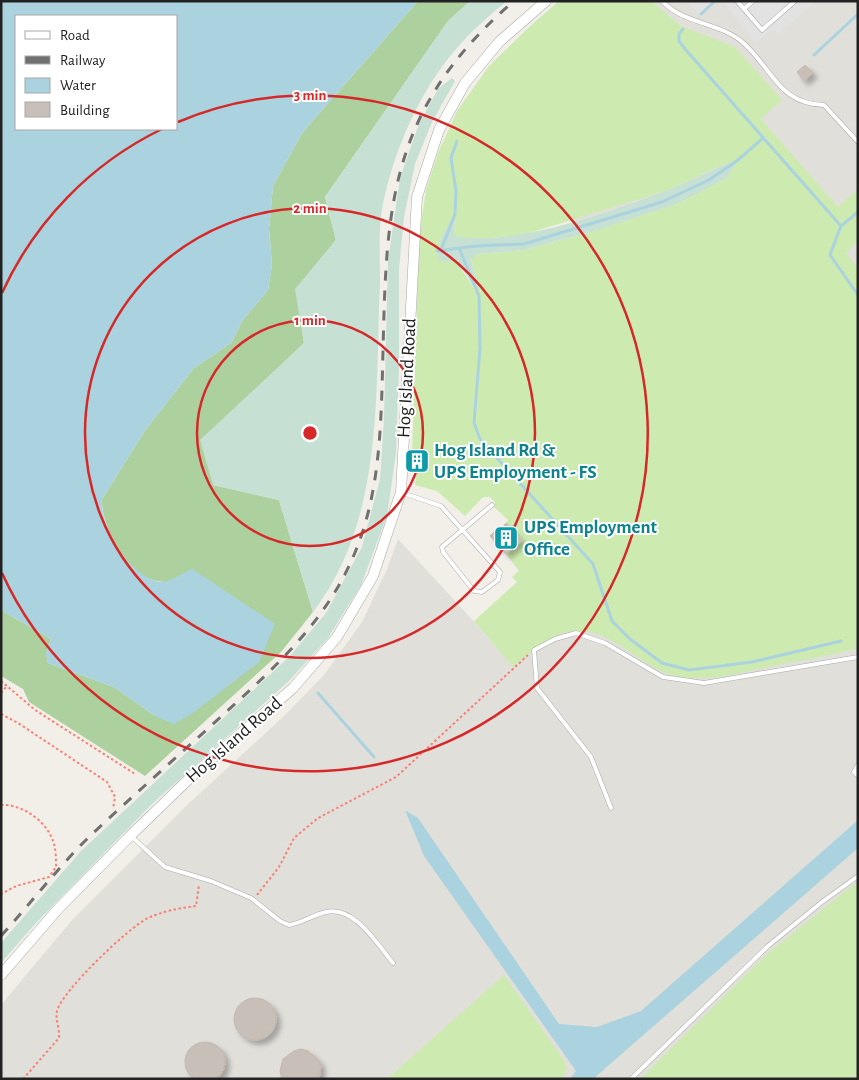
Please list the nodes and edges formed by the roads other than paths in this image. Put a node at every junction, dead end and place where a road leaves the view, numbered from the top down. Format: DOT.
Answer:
graph roads {
  1 [pos="546,1"];
  2 [pos="662,1"];
  3 [pos="737,1"];
  4 [pos="753,1"];
  5 [pos="795,1"];
  6 [pos="744,9"];
  7 [pos="858,142"];
  8 [pos="401,492"];
  9 [pos="492,505"];
  10 [pos="462,530"];
  11 [pos="858,657"];
  12 [pos="858,765"];
  13 [pos="858,776"];
  14 [pos="611,808"];
  15 [pos="130,836"];
  16 [pos="858,876"];
  17 [pos="393,963"];
  18 [pos="1,975"];
  19 [pos="631,1079"];
  1 -- 8 [label="street, Hog Island Road"];
  2 -- 7 [label="lane"];
  3 -- 6 [label="lane"];
  4 -- 6 [label="lane"];
  5 -- 6 [label="lane"];
  8 -- 10 [label="lane"];
  8 -- 15 [label="street, Hog Island Road"];
  9 -- 10 [label="lane"];
  10 -- 10 [label="lane"];
  11 -- 14 [label="lane"];
  12 -- 13 [label="lane"];
  15 -- 17 [label="lane"];
  15 -- 18 [label="street, Hog Island Road"];
  16 -- 19 [label="lane"];
}
